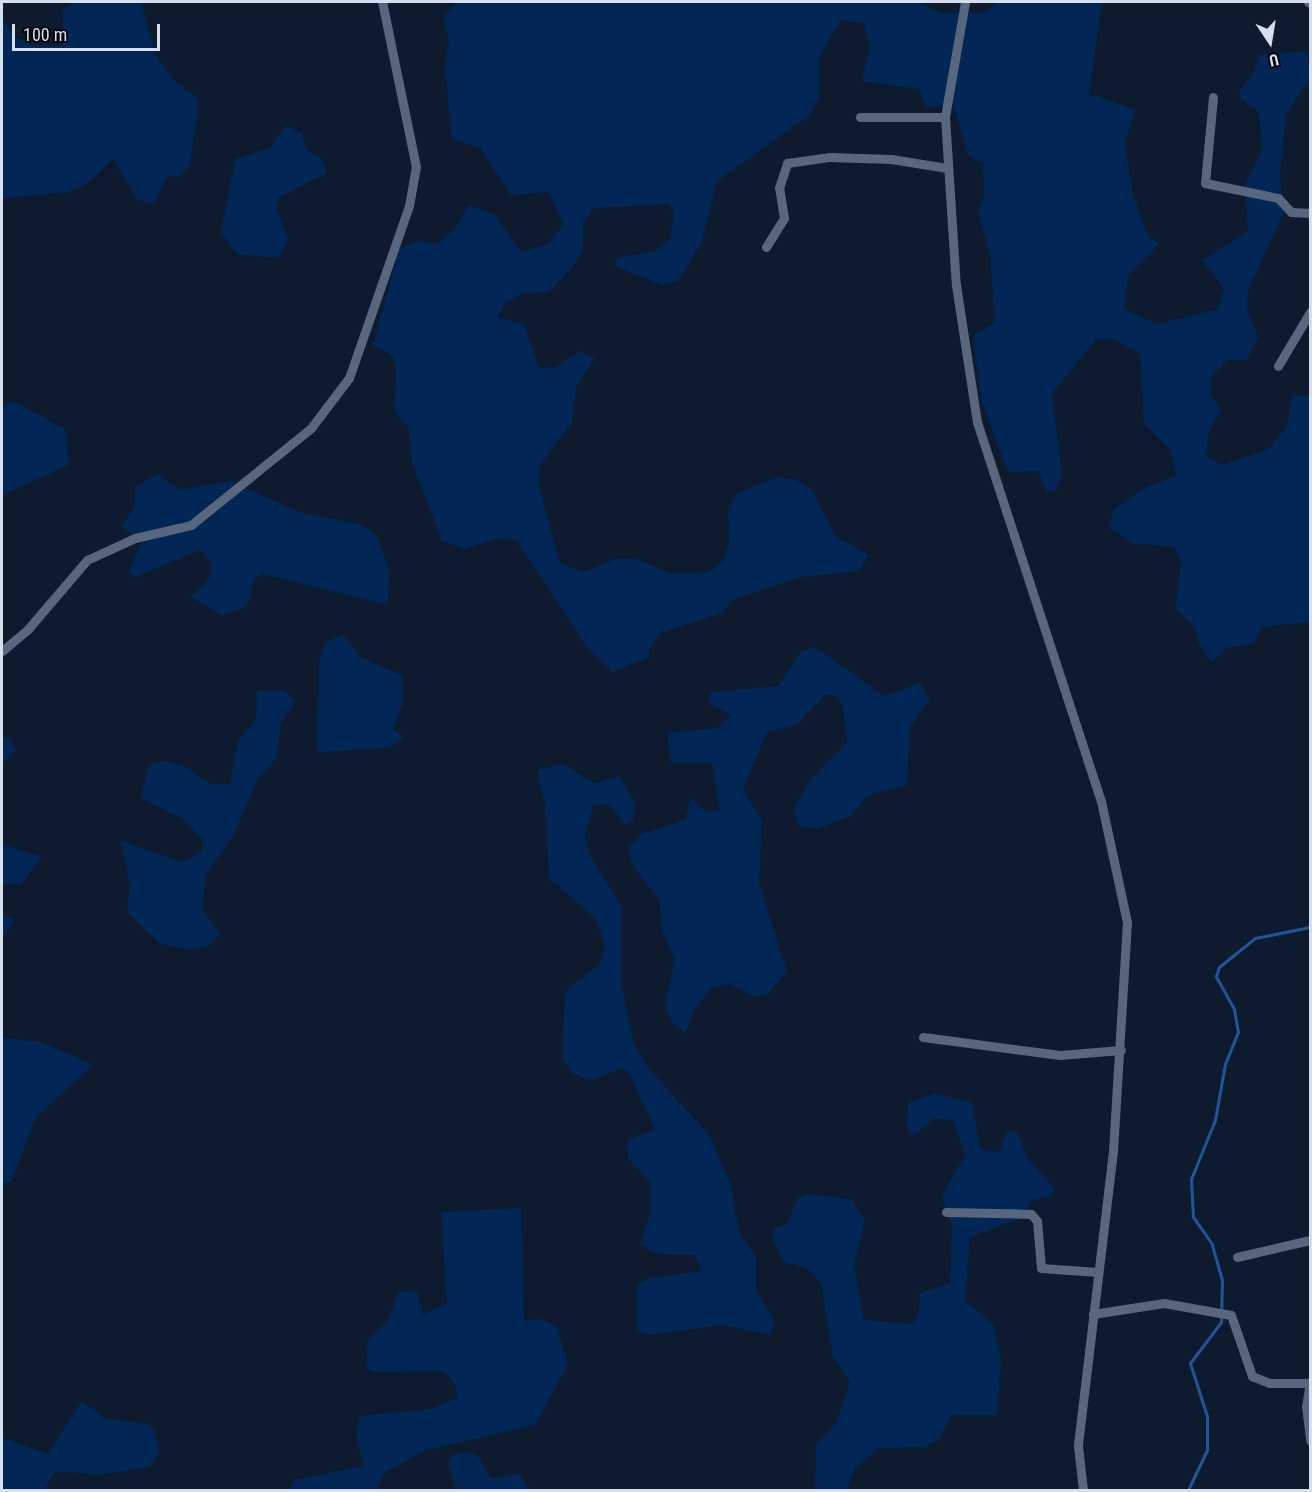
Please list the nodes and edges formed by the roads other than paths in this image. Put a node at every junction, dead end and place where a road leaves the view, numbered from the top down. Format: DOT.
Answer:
graph roads {
  1 [pos="382,2"];
  2 [pos="965,2"];
  3 [pos="1213,97"];
  4 [pos="860,117"];
  5 [pos="945,117"];
  6 [pos="947,168"];
  7 [pos="1311,213"];
  8 [pos="766,247"];
  9 [pos="1311,312"];
  10 [pos="1278,366"];
  11 [pos="2,651"];
  12 [pos="923,1037"];
  13 [pos="1121,1050"];
  14 [pos="946,1212"];
  15 [pos="1311,1240"];
  16 [pos="1237,1257"];
  17 [pos="1098,1272"];
  18 [pos="1093,1314"];
  19 [pos="1310,1382"];
  20 [pos="1311,1442"];
  21 [pos="1083,1491"];
  1 -- 11 [label="street"];
  2 -- 5 [label="street"];
  3 -- 7 [label="street"];
  4 -- 5 [label="street"];
  5 -- 6 [label="street"];
  6 -- 8 [label="street"];
  6 -- 13 [label="street"];
  9 -- 10 [label="street"];
  12 -- 13 [label="street"];
  13 -- 17 [label="street"];
  14 -- 17 [label="street"];
  15 -- 16 [label="street"];
  17 -- 18 [label="street"];
  18 -- 19 [label="street"];
  18 -- 21 [label="street"];
  19 -- 20 [label="street"];
}
